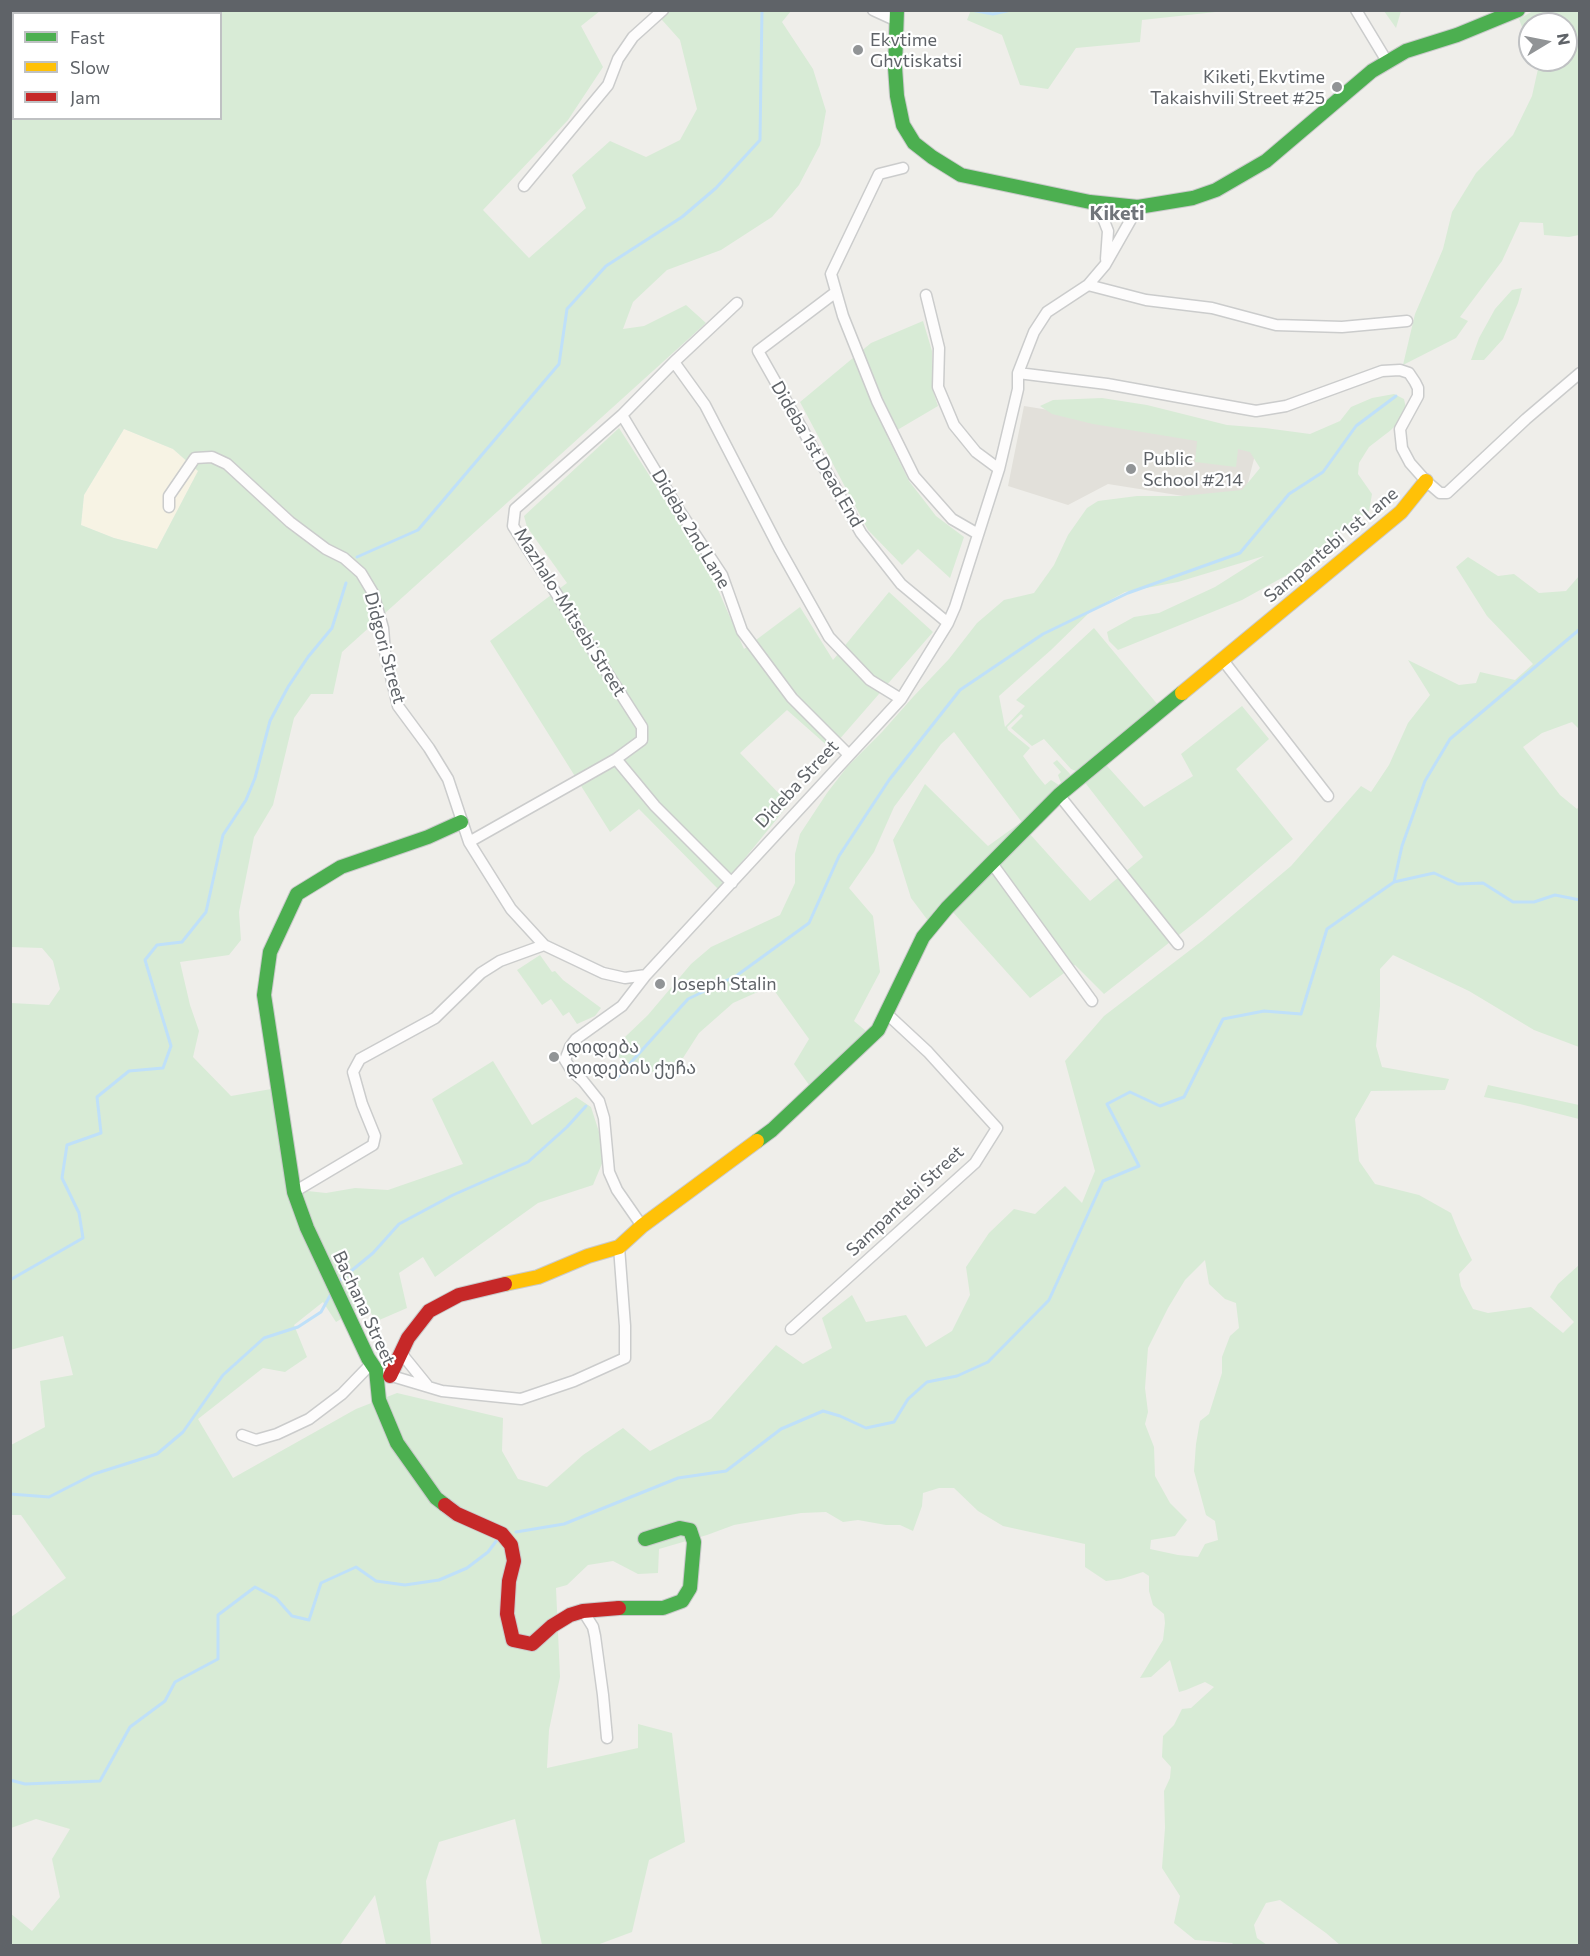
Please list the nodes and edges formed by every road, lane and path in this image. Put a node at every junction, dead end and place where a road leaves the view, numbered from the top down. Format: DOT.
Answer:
graph roads {
  1 [pos="663,10"];
  2 [pos="873,10"];
  3 [pos="1356,10"];
  4 [pos="1518,10"];
  5 [pos="897,16"];
  6 [pos="1388,63"];
  7 [pos="903,168"];
  8 [pos="524,186"];
  9 [pos="1090,202"];
  10 [pos="1138,207"];
  11 [pos="1105,265"];
  12 [pos="1088,285"];
  13 [pos="836,292"];
  14 [pos="926,295"];
  15 [pos="737,303"];
  16 [pos="1407,321"];
  17 [pos="674,362"];
  18 [pos="1018,373"];
  19 [pos="1580,373"];
  20 [pos="622,414"];
  21 [pos="999,469"];
  22 [pos="1426,481"];
  23 [pos="169,507"];
  24 [pos="978,534"];
  25 [pos="948,623"];
  26 [pos="1222,659"];
  27 [pos="901,699"];
  28 [pos="848,754"];
  29 [pos="616,759"];
  30 [pos="1059,795"];
  31 [pos="1328,796"];
  32 [pos="461,822"];
  33 [pos="469,843"];
  34 [pos="991,862"];
  35 [pos="732,882"];
  36 [pos="1178,944"];
  37 [pos="544,945"];
  38 [pos="646,975"];
  39 [pos="1092,1001"];
  40 [pos="886,1013"];
  41 [pos="294,1192"];
  42 [pos="642,1226"];
  43 [pos="619,1247"];
  44 [pos="791,1329"];
  45 [pos="401,1353"];
  46 [pos="374,1367"];
  47 [pos="390,1376"];
  48 [pos="427,1385"];
  49 [pos="242,1435"];
  50 [pos="645,1539"];
  51 [pos="583,1611"];
  52 [pos="607,1738"];
  1 -- 8 [label="street"];
  2 -- 5 [label="street"];
  3 -- 6 [label="street"];
  4 -- 6 [label="street"];
  5 -- 9 [label="street"];
  6 -- 10 [label="street"];
  7 -- 13 [label="street"];
  9 -- 10 [label="street"];
  9 -- 11 [label="street"];
  10 -- 11 [label="street, Dideba Street"];
  11 -- 12 [label="street, Dideba Street"];
  12 -- 16 [label="street"];
  12 -- 18 [label="street, Dideba Street"];
  13 -- 24 [label="street"];
  13 -- 25 [label="street, Dideba 1st Dead End"];
  14 -- 21 [label="street"];
  15 -- 17 [label="street, Mazhalo-Mitsebi Street"];
  17 -- 20 [label="street, Mazhalo-Mitsebi Street"];
  17 -- 27 [label="street"];
  18 -- 21 [label="street, Dideba Street"];
  18 -- 22 [label="street"];
  19 -- 22 [label="street"];
  20 -- 28 [label="street, Dideba 2nd Lane"];
  20 -- 29 [label="street, Mazhalo-Mitsebi Street"];
  21 -- 24 [label="street, Dideba Street"];
  22 -- 26 [label="street, Sampantebi 1st Lane"];
  23 -- 32 [label="street, Didgori Street"];
  24 -- 25 [label="street, Dideba Street"];
  25 -- 27 [label="street, Dideba Street"];
  26 -- 30 [label="street, Sampantebi 1st Lane"];
  26 -- 31 [label="street"];
  27 -- 28 [label="street, Dideba Street"];
  28 -- 35 [label="street, Dideba Street"];
  29 -- 33 [label="street, Mazhalo-Mitsebi Street"];
  29 -- 35 [label="street"];
  30 -- 34 [label="street, Sampantebi 1st Lane"];
  30 -- 36 [label="street"];
  32 -- 33 [label="street, Didgori Street"];
  32 -- 41 [label="street, Bachana Street"];
  33 -- 37 [label="street, Didgori Street"];
  34 -- 39 [label="street"];
  34 -- 40 [label="street, Sampantebi 1st Lane"];
  35 -- 38 [label="street, Dideba Street"];
  37 -- 38 [label="street, Didgori Street"];
  37 -- 41 [label="street"];
  38 -- 42 [label="street, Dideba Street"];
  40 -- 42 [label="street"];
  40 -- 44 [label="street, Sampantebi Street"];
  41 -- 46 [label="street, Bachana Street"];
  42 -- 43 [label="street"];
  43 -- 45 [label="street"];
  43 -- 48 [label="street"];
  45 -- 47 [label="street"];
  45 -- 48 [label="street"];
  46 -- 47 [label="street"];
  46 -- 49 [label="street"];
  46 -- 51 [label="street, Bachana Street"];
  47 -- 48 [label="street"];
  50 -- 51 [label="street, Bachana Street"];
  51 -- 52 [label="street"];
}
